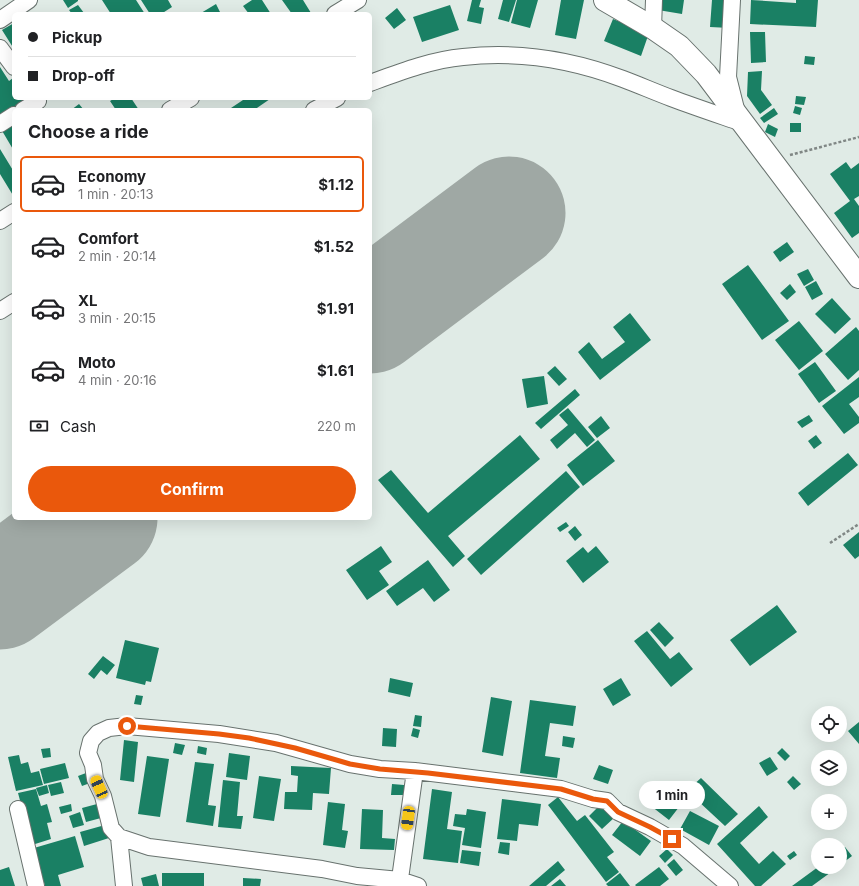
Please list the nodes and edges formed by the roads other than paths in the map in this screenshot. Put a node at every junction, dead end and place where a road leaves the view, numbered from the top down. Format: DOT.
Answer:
graph roads {
  1 [pos="29,0"];
  2 [pos="358,0"];
  3 [pos="605,0"];
  4 [pos="654,0"];
  5 [pos="732,0"];
  6 [pos="338,12"];
  7 [pos="0,20"];
  8 [pos="653,28"];
  9 [pos="0,48"];
  10 [pos="12,65"];
  11 [pos="372,82"];
  12 [pos="188,100"];
  13 [pos="331,100"];
  14 [pos="40,103"];
  15 [pos="316,105"];
  16 [pos="28,108"];
  17 [pos="174,108"];
  18 [pos="12,116"];
  19 [pos="740,120"];
  20 [pos="0,124"];
  21 [pos="12,213"];
  22 [pos="0,222"];
  23 [pos="859,277"];
  24 [pos="415,771"];
  25 [pos="18,809"];
  26 [pos="119,837"];
  27 [pos="399,883"];
  28 [pos="36,886"];
  29 [pos="124,886"];
  30 [pos="418,886"];
  31 [pos="730,886"];
  1 -- 7 [label="street"];
  2 -- 6 [label="street"];
  3 -- 8 [label="main road"];
  4 -- 8 [label="street"];
  5 -- 19 [label="street"];
  8 -- 19 [label="main road"];
  9 -- 10 [label="street"];
  11 -- 19 [label="street"];
  12 -- 17 [label="street"];
  13 -- 15 [label="street"];
  14 -- 16 [label="street"];
  18 -- 20 [label="street"];
  19 -- 23 [label="main road"];
  21 -- 22 [label="street"];
  24 -- 26 [label="street"];
  24 -- 27 [label="street"];
  24 -- 31 [label="street"];
  25 -- 28 [label="street"];
  26 -- 27 [label="street"];
  26 -- 29 [label="street"];
  27 -- 30 [label="street"];
}
